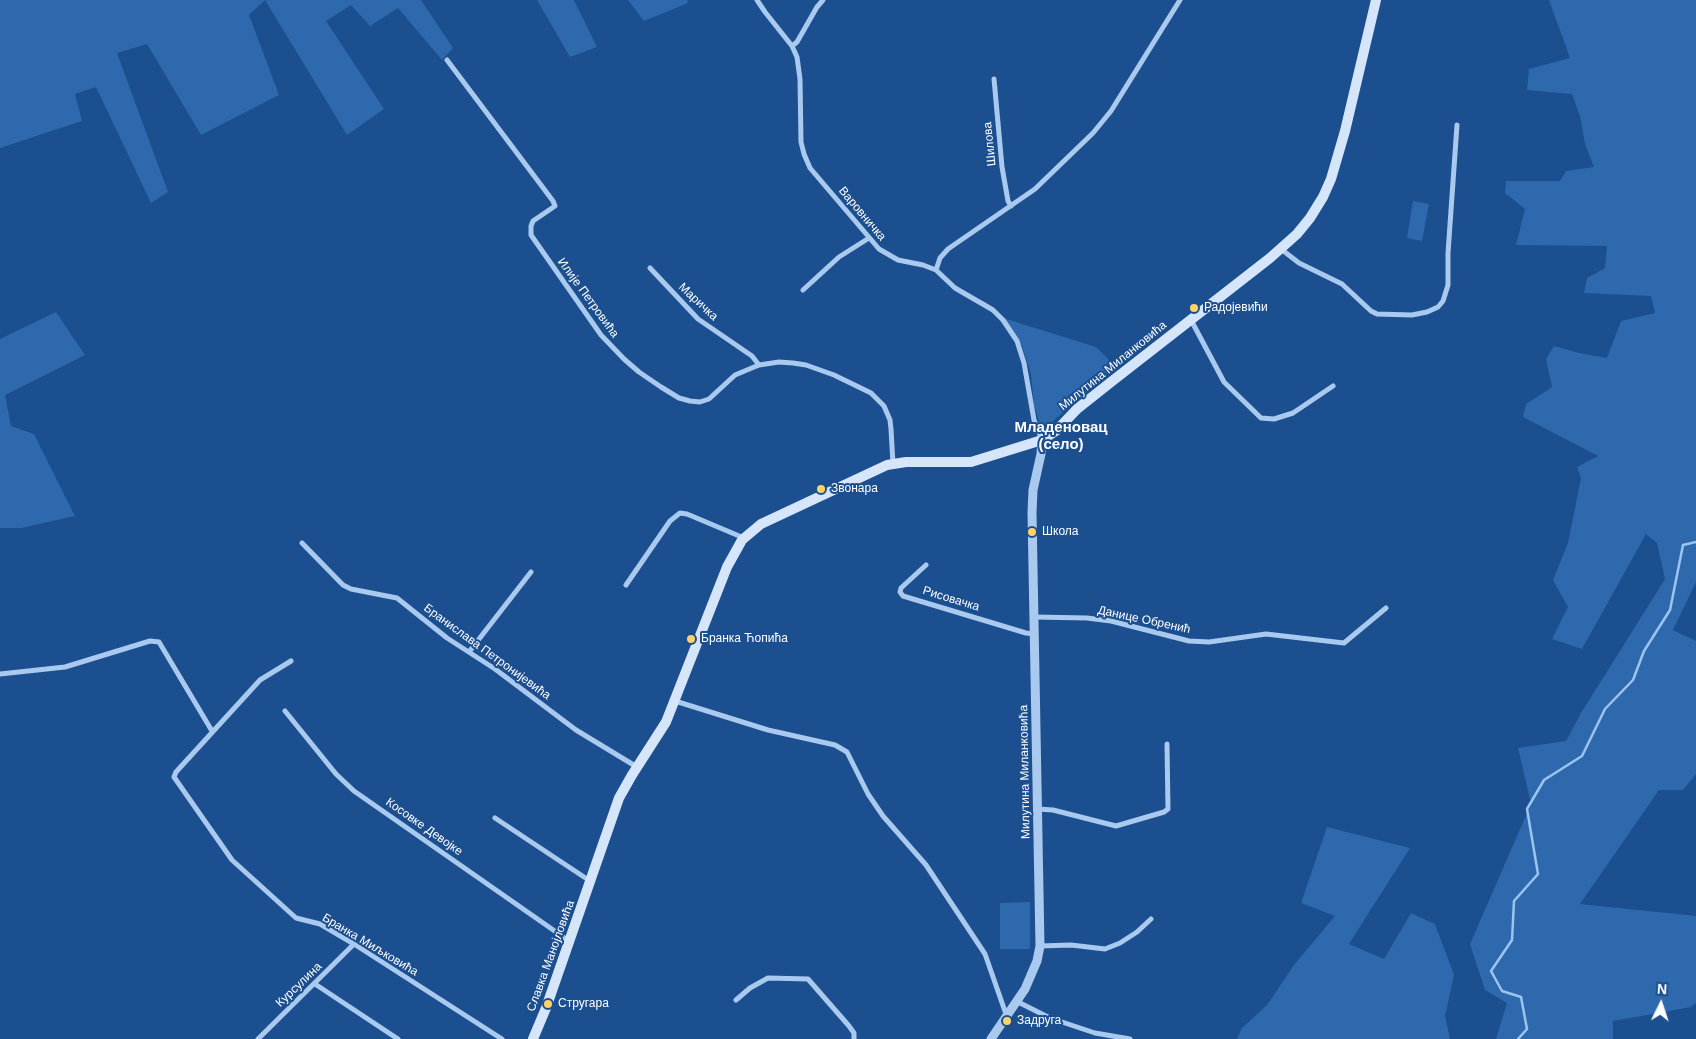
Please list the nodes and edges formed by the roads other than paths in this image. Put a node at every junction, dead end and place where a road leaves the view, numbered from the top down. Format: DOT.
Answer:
graph roads {
  1 [pos="757,0"];
  2 [pos="824,0"];
  3 [pos="1180,0"];
  4 [pos="1374,1"];
  5 [pos="792,46"];
  6 [pos="447,60"];
  7 [pos="994,79"];
  8 [pos="1458,125"];
  9 [pos="1011,206"];
  10 [pos="869,238"];
  11 [pos="1280,249"];
  12 [pos="650,268"];
  13 [pos="936,270"];
  14 [pos="804,290"];
  15 [pos="1191,320"];
  16 [pos="759,365"];
  17 [pos="1333,386"];
  18 [pos="1042,440"];
  19 [pos="892,464"];
  20 [pos="744,538"];
  21 [pos="302,543"];
  22 [pos="926,565"];
  23 [pos="531,572"];
  24 [pos="626,585"];
  25 [pos="1386,608"];
  26 [pos="1034,617"];
  27 [pos="1034,634"];
  28 [pos="469,652"];
  29 [pos="290,661"];
  30 [pos="0,674"];
  31 [pos="675,701"];
  32 [pos="285,711"];
  33 [pos="212,731"];
  34 [pos="1166,744"];
  35 [pos="637,767"];
  36 [pos="1038,808"];
  37 [pos="495,818"];
  38 [pos="590,881"];
  39 [pos="1151,919"];
  40 [pos="570,941"];
  41 [pos="354,944"];
  42 [pos="1040,946"];
  43 [pos="315,984"];
  44 [pos="736,1000"];
  45 [pos="1018,1002"];
  46 [pos="1007,1017"];
  47 [pos="258,1039"];
  48 [pos="398,1039"];
  49 [pos="502,1039"];
  50 [pos="533,1039"];
  51 [pos="854,1039"];
  52 [pos="990,1039"];
  53 [pos="1130,1039"];
  1 -- 5 [label="street, Варовничка"];
  2 -- 5 [label="street"];
  3 -- 9 [label="street"];
  4 -- 11 [label="main road, Милутина Миланковића"];
  5 -- 10 [label="street, Варовничка"];
  6 -- 16 [label="street, Илије Петровића"];
  7 -- 9 [label="street, Шилова"];
  8 -- 11 [label="street"];
  9 -- 13 [label="street"];
  10 -- 13 [label="street, Варовничка"];
  10 -- 14 [label="street"];
  11 -- 15 [label="main road, Милутина Миланковића"];
  12 -- 16 [label="street, Маричка"];
  13 -- 18 [label="street, Варовничка"];
  15 -- 17 [label="street"];
  15 -- 18 [label="main road, Милутина Миланковића"];
  16 -- 19 [label="street, Илије Петровића"];
  18 -- 19 [label="main road, Славка Манојловића"];
  18 -- 26 [label="street, Милутина Миланковића"];
  19 -- 20 [label="main road, Славка Манојловића"];
  20 -- 24 [label="street"];
  20 -- 31 [label="main road, Славка Манојловића"];
  21 -- 28 [label="street, Бранислава Петронијевића"];
  22 -- 27 [label="street, Рисовачка"];
  23 -- 28 [label="street"];
  25 -- 26 [label="street, Данице Обренић"];
  26 -- 27 [label="street, Милутина Миланковића"];
  27 -- 36 [label="street, Милутина Миланковића"];
  28 -- 35 [label="street, Бранислава Петронијевића"];
  29 -- 33 [label="street, Бранка Миљковића"];
  30 -- 33 [label="street"];
  31 -- 35 [label="main road, Славка Манојловића"];
  31 -- 46 [label="street"];
  32 -- 40 [label="street, Косовке Девојке"];
  33 -- 41 [label="street, Бранка Миљковића"];
  34 -- 36 [label="street"];
  35 -- 38 [label="main road, Славка Манојловића"];
  36 -- 42 [label="street, Милутина Миланковића"];
  37 -- 38 [label="street"];
  38 -- 40 [label="main road, Славка Манојловића"];
  39 -- 42 [label="street"];
  40 -- 50 [label="main road, Славка Манојловића"];
  41 -- 43 [label="street, Курсулина"];
  41 -- 49 [label="street, Бранка Миљковића"];
  42 -- 45 [label="street, Милутина Миланковића"];
  43 -- 47 [label="street, Курсулина"];
  43 -- 48 [label="street"];
  44 -- 51 [label="street"];
  45 -- 46 [label="street, Милутина Миланковића"];
  45 -- 53 [label="street"];
  46 -- 52 [label="street, Милутина Миланковића"];
}
